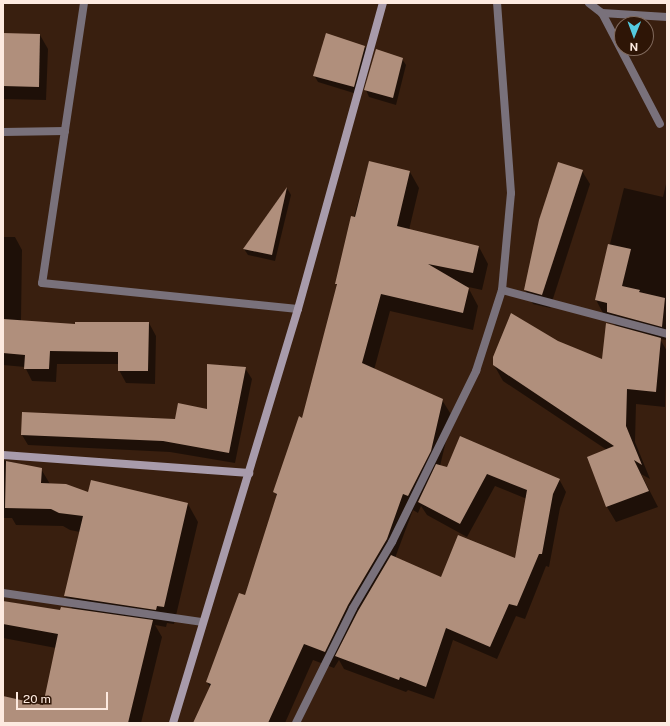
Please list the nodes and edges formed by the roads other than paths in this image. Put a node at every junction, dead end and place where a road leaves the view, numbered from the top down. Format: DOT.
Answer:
graph roads {
  1 [pos="84,3"];
  2 [pos="383,3"];
  3 [pos="496,3"];
  4 [pos="589,3"];
  5 [pos="602,13"];
  6 [pos="667,17"];
  7 [pos="660,124"];
  8 [pos="65,131"];
  9 [pos="3,132"];
  10 [pos="502,290"];
  11 [pos="298,308"];
  12 [pos="667,334"];
  13 [pos="3,455"];
  14 [pos="249,473"];
  15 [pos="3,593"];
  16 [pos="203,622"];
  17 [pos="173,723"];
  18 [pos="296,723"];
  1 -- 8 [label="street"];
  2 -- 11 [label="main road"];
  3 -- 10 [label="street"];
  4 -- 5 [label="street"];
  5 -- 6 [label="street"];
  5 -- 7 [label="street"];
  8 -- 9 [label="street"];
  8 -- 11 [label="street"];
  10 -- 12 [label="street"];
  10 -- 18 [label="street"];
  11 -- 14 [label="main road"];
  13 -- 14 [label="main road"];
  14 -- 16 [label="main road"];
  15 -- 16 [label="street"];
  16 -- 17 [label="main road"];
}
